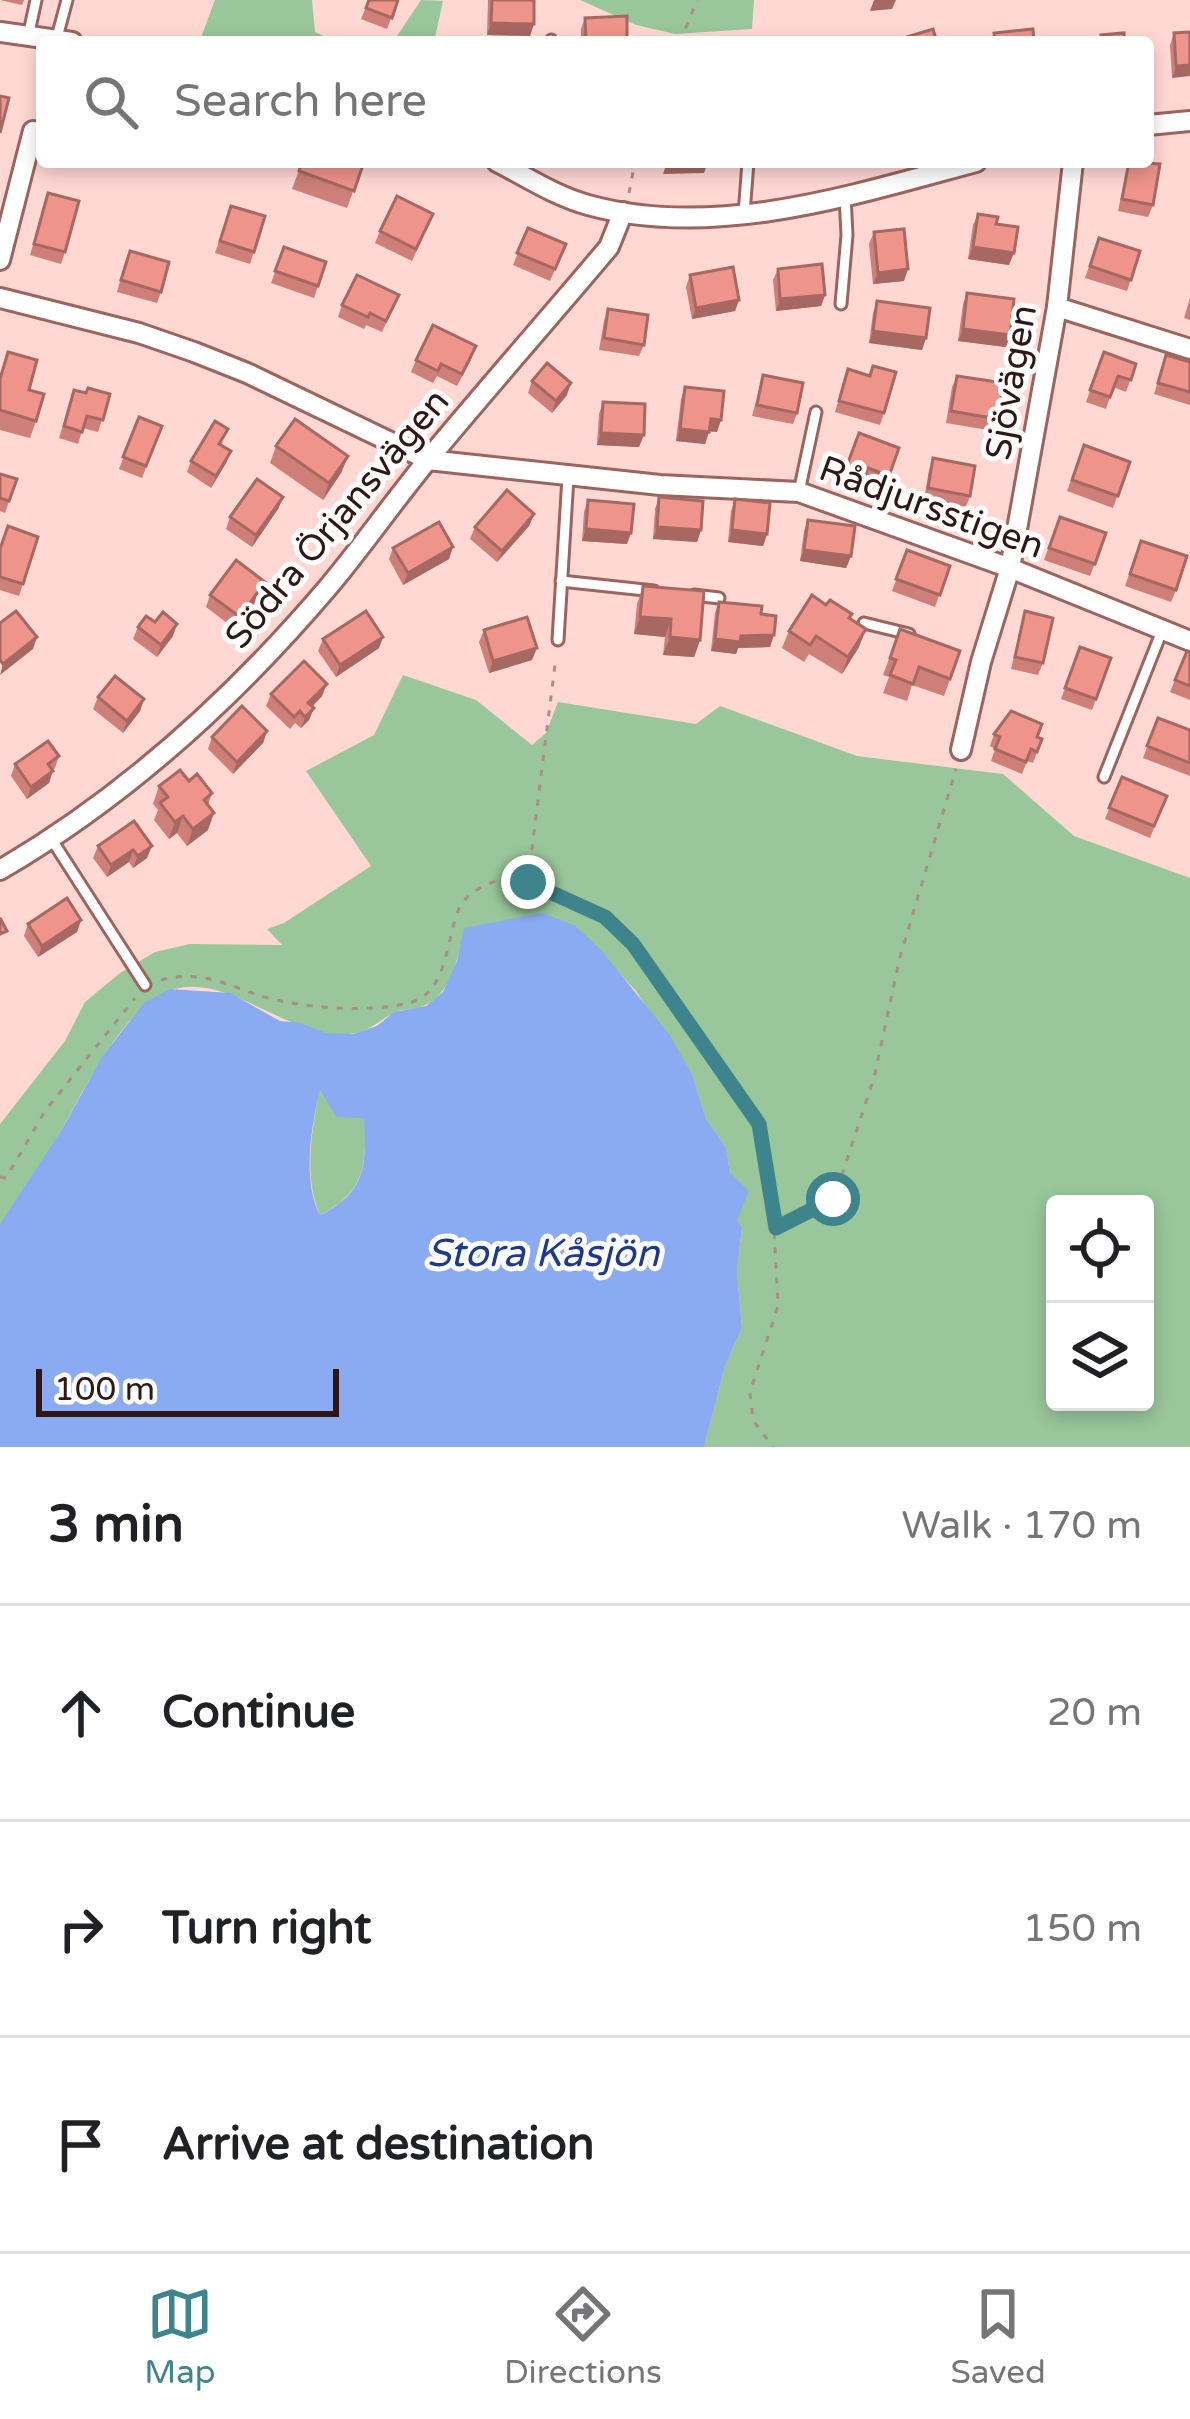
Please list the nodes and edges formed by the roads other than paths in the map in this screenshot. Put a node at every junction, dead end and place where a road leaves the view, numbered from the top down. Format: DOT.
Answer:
graph roads {
  1 [pos="36,0"];
  2 [pos="68,0"];
  3 [pos="0,32"];
  4 [pos="57,36"];
  5 [pos="28,37"];
  6 [pos="36,38"];
  7 [pos="1190,121"];
  8 [pos="1154,124"];
  9 [pos="33,131"];
  10 [pos="514,168"];
  11 [pos="748,168"];
  12 [pos="952,168"];
  13 [pos="1072,168"];
  14 [pos="844,195"];
  15 [pos="623,212"];
  16 [pos="744,214"];
  17 [pos="0,260"];
  18 [pos="0,298"];
  19 [pos="841,304"];
  20 [pos="1057,307"];
  21 [pos="1190,349"];
  22 [pos="816,412"];
  23 [pos="428,460"];
  24 [pos="568,477"];
  25 [pos="799,492"];
  26 [pos="1010,568"];
  27 [pos="561,580"];
  28 [pos="719,598"];
  29 [pos="864,622"];
  30 [pos="1162,631"];
  31 [pos="914,636"];
  32 [pos="558,640"];
  33 [pos="1190,641"];
  34 [pos="959,654"];
  35 [pos="981,662"];
  36 [pos="961,750"];
  37 [pos="1104,777"];
  38 [pos="52,840"];
  39 [pos="0,870"];
  40 [pos="146,985"];
  1 -- 5 [label="lane"];
  2 -- 4 [label="lane"];
  3 -- 5 [label="street"];
  5 -- 6 [label="street"];
  7 -- 8 [label="street"];
  9 -- 17 [label="street"];
  10 -- 15 [label="street"];
  11 -- 16 [label="lane"];
  12 -- 14 [label="street"];
  13 -- 20 [label="street, Sjövägen"];
  14 -- 16 [label="street"];
  14 -- 19 [label="lane"];
  15 -- 16 [label="street"];
  15 -- 23 [label="street, Södra Örjansvägen"];
  18 -- 23 [label="street, Rådjursstigen"];
  20 -- 21 [label="street"];
  20 -- 26 [label="street, Sjövägen"];
  22 -- 25 [label="lane"];
  23 -- 24 [label="street, Rådjursstigen"];
  23 -- 38 [label="street, Södra Örjansvägen"];
  24 -- 25 [label="street, Rådjursstigen"];
  24 -- 27 [label="lane"];
  25 -- 26 [label="street, Rådjursstigen"];
  26 -- 30 [label="street, Rådjursstigen"];
  26 -- 35 [label="street, Sjövägen"];
  27 -- 28 [label="lane"];
  27 -- 32 [label="lane"];
  29 -- 31 [label="lane"];
  30 -- 33 [label="street, Rådjursstigen"];
  30 -- 37 [label="lane"];
  34 -- 35 [label="lane"];
  35 -- 36 [label="street, Sjövägen"];
  38 -- 39 [label="street, Södra Örjansvägen"];
  38 -- 40 [label="lane"];
}
